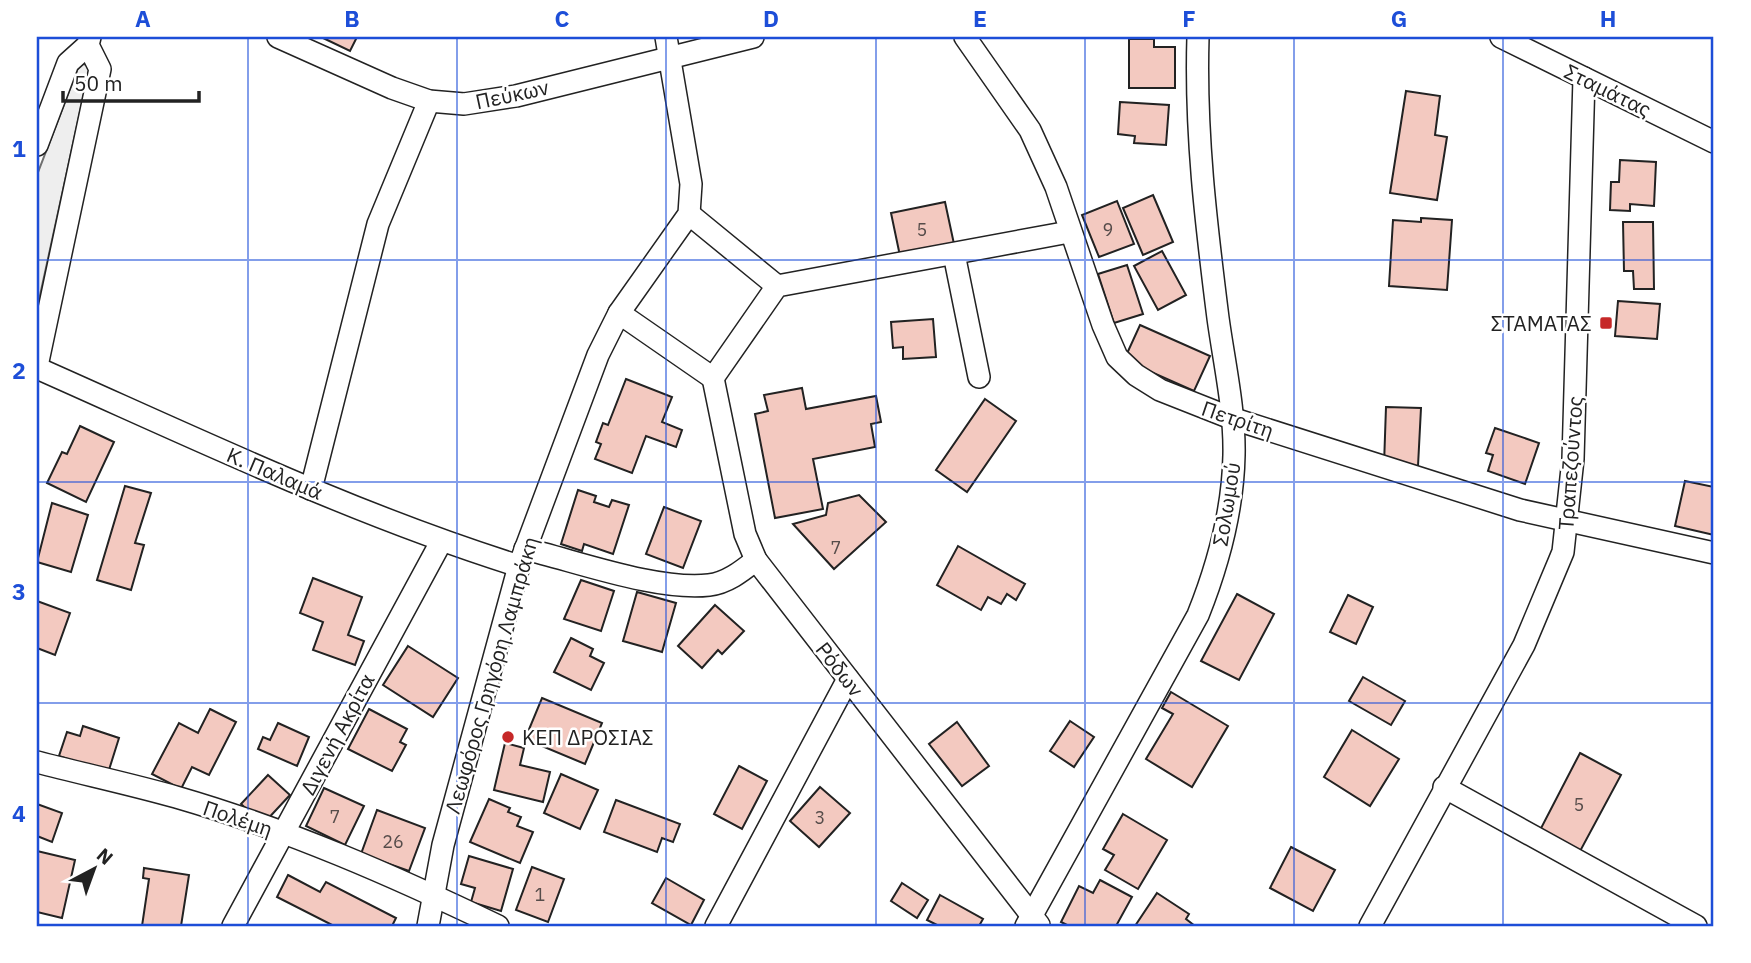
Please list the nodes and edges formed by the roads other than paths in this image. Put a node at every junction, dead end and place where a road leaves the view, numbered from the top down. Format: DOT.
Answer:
graph roads {
  1 [pos="278,37"];
  2 [pos="753,37"];
  3 [pos="965,37"];
  4 [pos="1198,37"];
  5 [pos="1501,37"];
  6 [pos="89,41"];
  7 [pos="668,46"];
  8 [pos="1584,78"];
  9 [pos="429,100"];
  10 [pos="1714,142"];
  11 [pos="37,145"];
  12 [pos="689,214"];
  13 [pos="1069,232"];
  14 [pos="954,254"];
  15 [pos="777,286"];
  16 [pos="619,313"];
  17 [pos="37,367"];
  18 [pos="979,377"];
  19 [pos="713,378"];
  20 [pos="1231,418"];
  21 [pos="311,489"];
  22 [pos="1568,523"];
  23 [pos="441,542"];
  24 [pos="1714,553"];
  25 [pos="522,557"];
  26 [pos="756,560"];
  27 [pos="848,679"];
  28 [pos="37,762"];
  29 [pos="1444,787"];
  30 [pos="284,833"];
  31 [pos="432,895"];
  32 [pos="1033,923"];
  33 [pos="233,926"];
  34 [pos="428,926"];
  35 [pos="498,926"];
  36 [pos="716,926"];
  37 [pos="1370,926"];
  38 [pos="1696,926"];
  1 -- 9 [label="street, Πεύκων"];
  2 -- 7 [label="street, Πεύκων"];
  3 -- 13 [label="street, Πετρίτη"];
  4 -- 20 [label="street, Σολωμού"];
  5 -- 8 [label="street, Σταμάτας"];
  6 -- 11 [label="street"];
  6 -- 17 [label="street"];
  7 -- 9 [label="street, Πεύκων"];
  7 -- 12 [label="street"];
  8 -- 10 [label="street, Σταμάτας"];
  8 -- 22 [label="street, Τραπεζούντος"];
  9 -- 21 [label="street"];
  12 -- 15 [label="street"];
  12 -- 16 [label="street, Λεωφόρος Γρηγόρη Λαμπράκη"];
  13 -- 14 [label="street"];
  13 -- 20 [label="street, Πετρίτη"];
  14 -- 15 [label="street"];
  14 -- 18 [label="street"];
  15 -- 19 [label="street"];
  16 -- 19 [label="street"];
  16 -- 25 [label="street, Λεωφόρος Γρηγόρη Λαμπράκη"];
  17 -- 21 [label="street, Κ. Παλαμά"];
  19 -- 26 [label="street, Ρόδων"];
  20 -- 22 [label="street, Πετρίτη"];
  20 -- 32 [label="street, Σολωμού"];
  21 -- 23 [label="street, Κ. Παλαμά"];
  22 -- 24 [label="street, Πετρίτη"];
  22 -- 29 [label="street, Τραπεζούντος"];
  23 -- 25 [label="street, Κ. Παλαμά"];
  23 -- 30 [label="street, Διγενή Ακρίτα"];
  25 -- 26 [label="street, Κ. Παλαμά"];
  25 -- 31 [label="street, Λεωφόρος Γρηγόρη Λαμπράκη"];
  26 -- 27 [label="street, Ρόδων"];
  27 -- 32 [label="street, Ρόδων"];
  27 -- 36 [label="street"];
  28 -- 30 [label="street, Πολέμη"];
  29 -- 37 [label="street, Τραπεζούντος"];
  29 -- 38 [label="street"];
  30 -- 31 [label="street, Πολέμη"];
  30 -- 33 [label="street, Διγενή Ακρίτα"];
  31 -- 34 [label="street, Λεωφόρος Γρηγόρη Λαμπράκη"];
  31 -- 35 [label="street, Πολέμη"];
}
